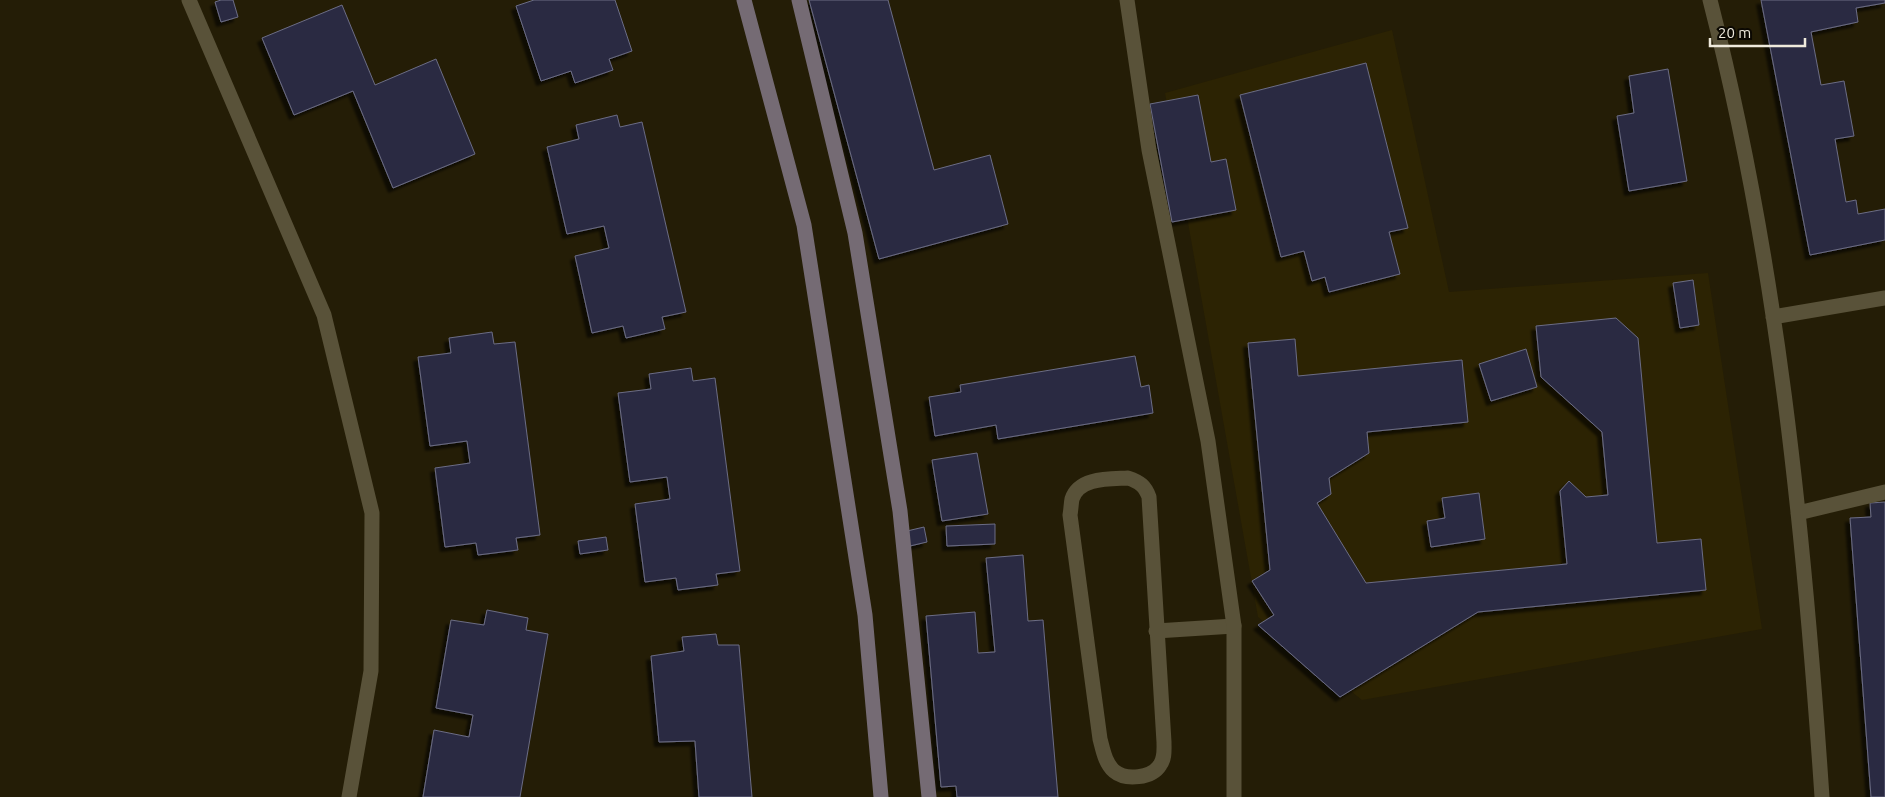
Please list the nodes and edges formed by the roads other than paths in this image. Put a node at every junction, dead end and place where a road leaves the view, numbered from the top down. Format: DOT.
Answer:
graph roads {
  1 [pos="189,0"];
  2 [pos="744,0"];
  3 [pos="799,0"];
  4 [pos="1127,0"];
  5 [pos="1710,0"];
  6 [pos="1885,298"];
  7 [pos="1773,317"];
  8 [pos="1885,492"];
  9 [pos="1798,513"];
  10 [pos="1234,626"];
  11 [pos="1156,631"];
  12 [pos="349,797"];
  13 [pos="881,797"];
  14 [pos="929,797"];
  15 [pos="1234,797"];
  16 [pos="1822,797"];
  1 -- 12 [label="street"];
  2 -- 13 [label="main road"];
  3 -- 14 [label="main road"];
  4 -- 10 [label="street"];
  5 -- 7 [label="street"];
  6 -- 7 [label="street"];
  7 -- 9 [label="street"];
  8 -- 9 [label="street"];
  9 -- 16 [label="street"];
  10 -- 11 [label="street"];
  10 -- 15 [label="street"];
  11 -- 11 [label="street"];
}
